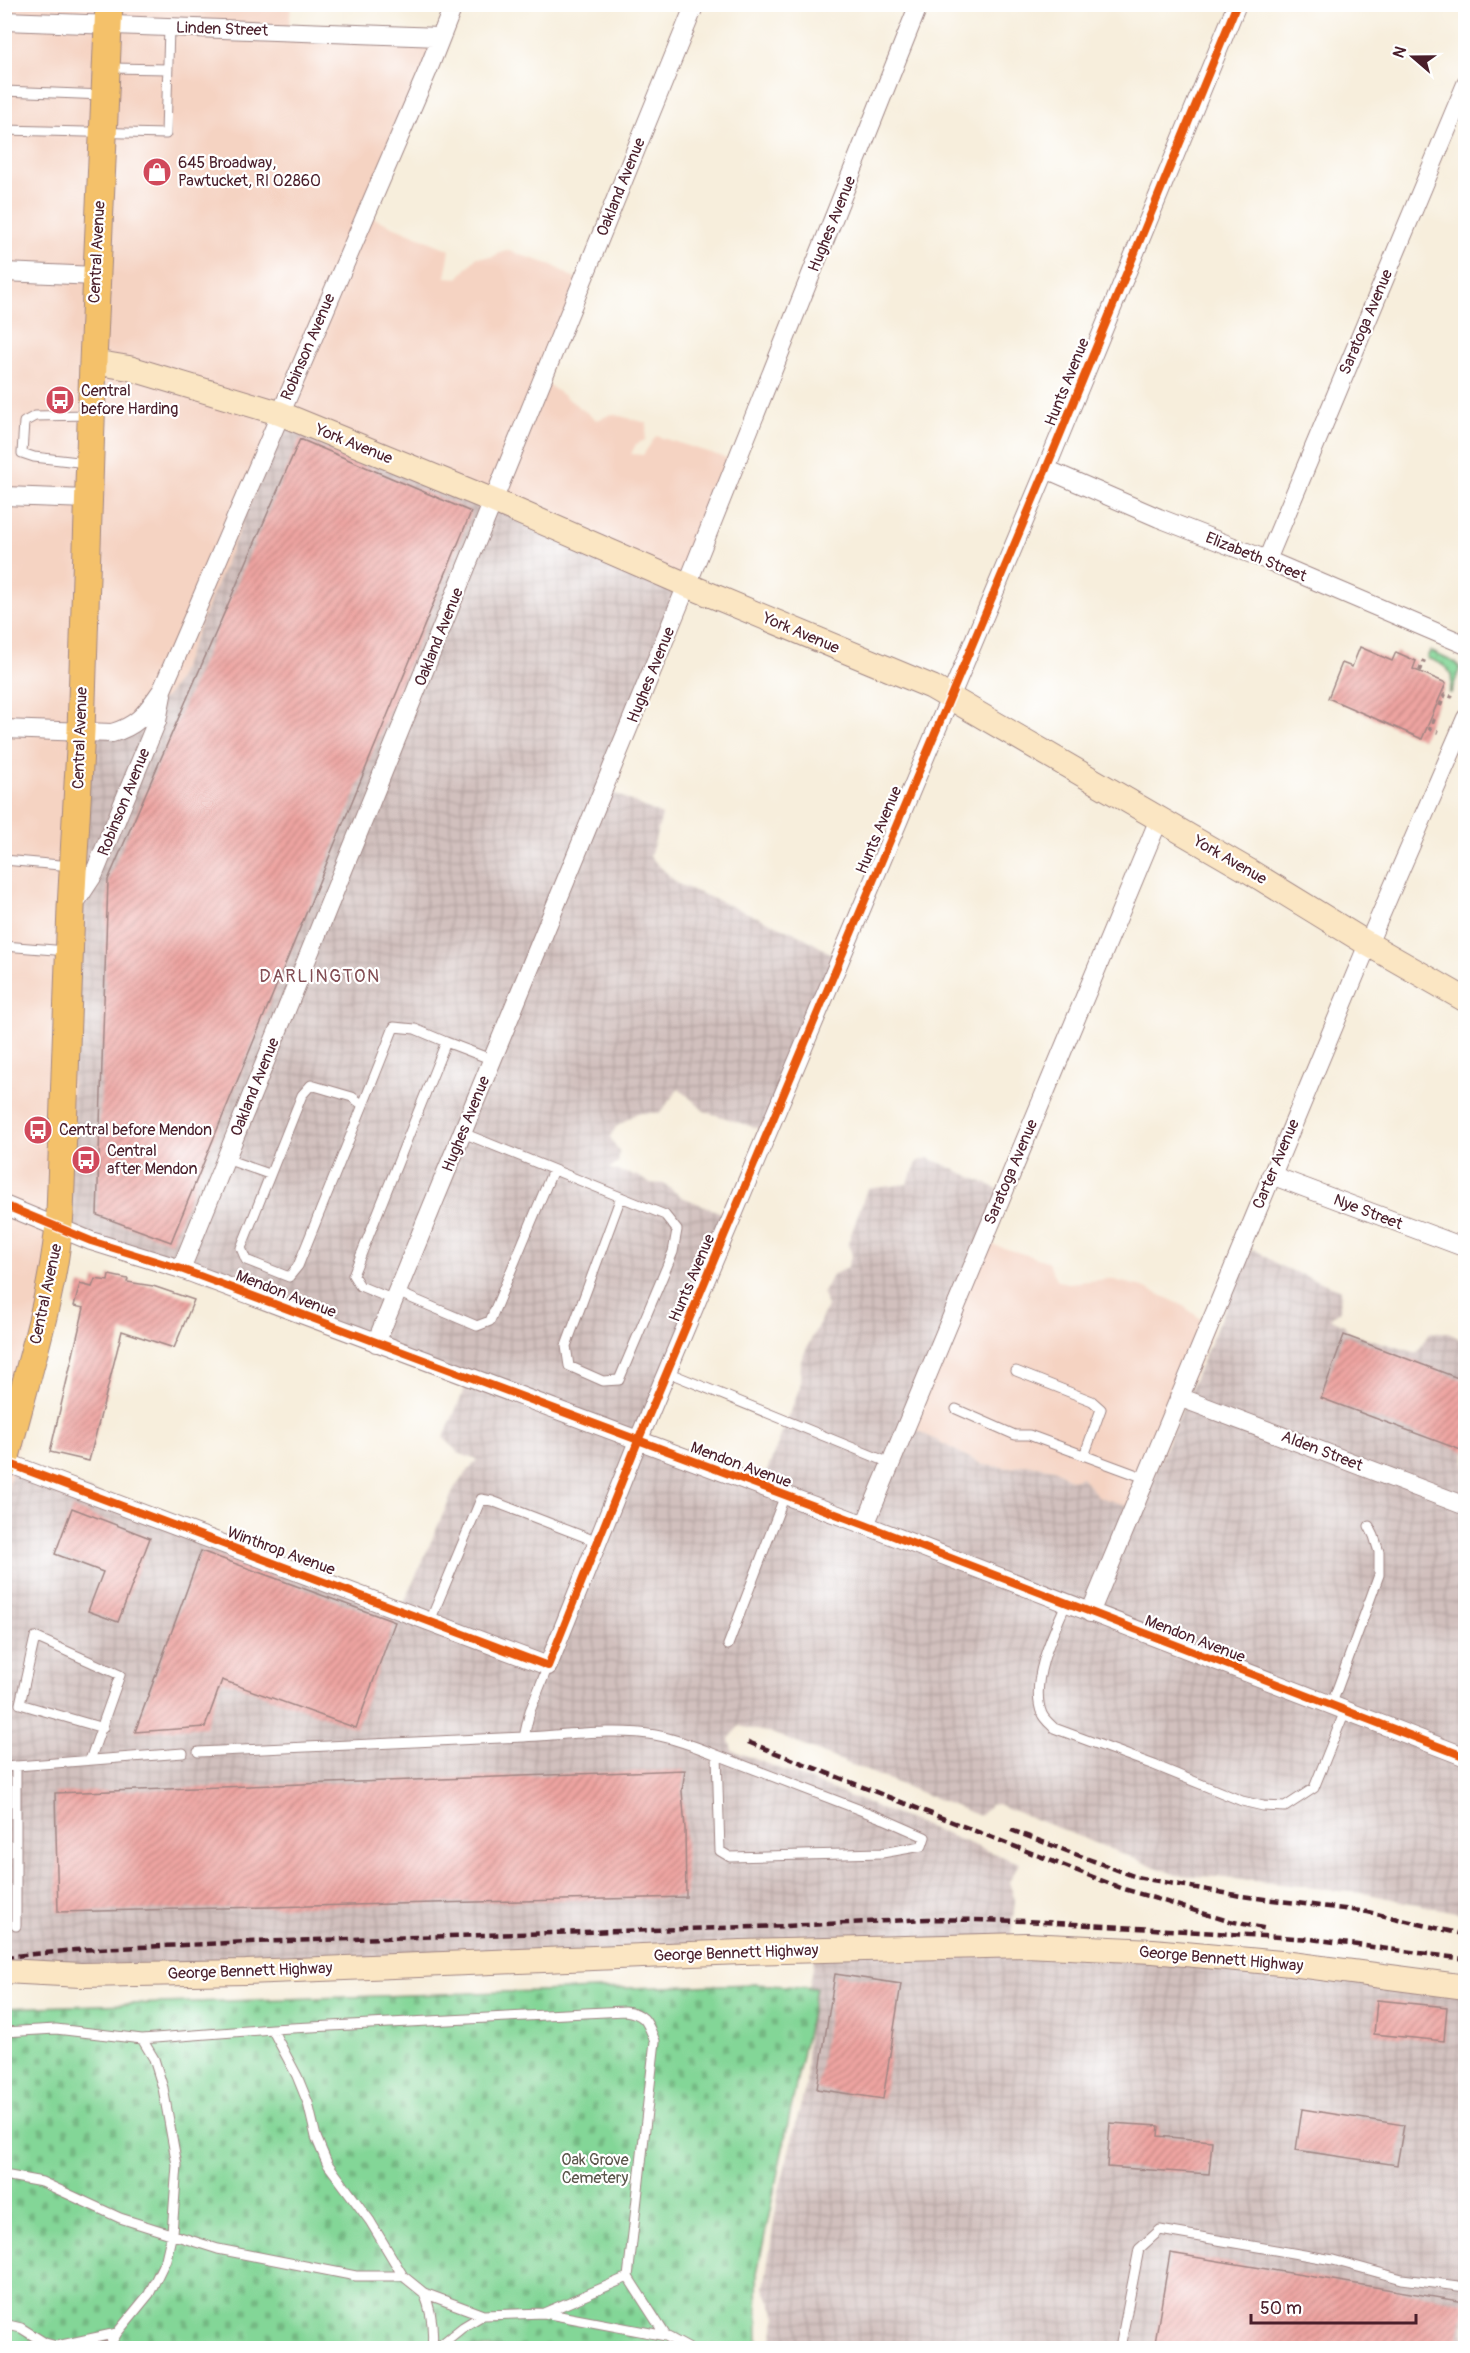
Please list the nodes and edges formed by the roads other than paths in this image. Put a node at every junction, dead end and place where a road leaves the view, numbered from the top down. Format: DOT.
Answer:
graph roads {
  1 [pos="454,4"];
  2 [pos="695,4"];
  3 [pos="919,4"];
  4 [pos="1237,4"];
  5 [pos="108,15"];
  6 [pos="4,21"];
  7 [pos="169,27"];
  8 [pos="440,38"];
  9 [pos="106,68"];
  10 [pos="168,69"];
  11 [pos="1466,84"];
  12 [pos="4,91"];
  13 [pos="105,95"];
  14 [pos="4,130"];
  15 [pos="103,133"];
  16 [pos="4,273"];
  17 [pos="96,276"];
  18 [pos="93,362"];
  19 [pos="279,413"];
  20 [pos="91,415"];
  21 [pos="89,463"];
  22 [pos="1046,470"];
  23 [pos="4,496"];
  24 [pos="88,499"];
  25 [pos="494,501"];
  26 [pos="1267,560"];
  27 [pos="687,585"];
  28 [pos="1466,645"];
  29 [pos="162,690"];
  30 [pos="950,697"];
  31 [pos="1466,717"];
  32 [pos="4,729"];
  33 [pos="81,731"];
  34 [pos="1159,819"];
  35 [pos="4,860"];
  36 [pos="74,866"];
  37 [pos="71,908"];
  38 [pos="1368,944"];
  39 [pos="4,946"];
  40 [pos="70,952"];
  41 [pos="1466,1000"];
  42 [pos="446,1042"];
  43 [pos="493,1060"];
  44 [pos="363,1105"];
  45 [pos="463,1133"];
  46 [pos="226,1159"];
  47 [pos="553,1170"];
  48 [pos="269,1174"];
  49 [pos="1271,1175"];
  50 [pos="621,1197"];
  51 [pos="4,1205"];
  52 [pos="59,1228"];
  53 [pos="1466,1248"];
  54 [pos="181,1269"];
  55 [pos="396,1296"];
  56 [pos="376,1343"];
  57 [pos="1017,1371"];
  58 [pos="667,1372"];
  59 [pos="1179,1397"];
  60 [pos="956,1409"];
  61 [pos="638,1441"];
  62 [pos="1083,1456"];
  63 [pos="890,1462"];
  64 [pos="5,1464"];
  65 [pos="1145,1478"];
  66 [pos="785,1495"];
  67 [pos="1466,1506"];
  68 [pos="864,1525"];
  69 [pos="1369,1526"];
  70 [pos="598,1542"];
  71 [pos="1066,1604"];
  72 [pos="1090,1613"];
  73 [pos="430,1621"];
  74 [pos="728,1645"];
  75 [pos="548,1666"];
  76 [pos="1338,1708"];
  77 [pos="103,1728"];
  78 [pos="524,1737"];
  79 [pos="198,1752"];
  80 [pos="183,1753"];
  81 [pos="717,1755"];
  82 [pos="1466,1757"];
  83 [pos="90,1760"];
  84 [pos="16,1766"];
  85 [pos="4,1767"];
  86 [pos="16,1926"];
  87 [pos="4,1971"];
  88 [pos="1466,1987"];
  89 [pos="272,2028"];
  90 [pos="4,2032"];
  91 [pos="142,2039"];
  92 [pos="4,2175"];
  93 [pos="172,2233"];
  94 [pos="403,2276"];
  95 [pos="628,2277"];
  96 [pos="1466,2287"];
  97 [pos="424,2293"];
  98 [pos="544,2313"];
  99 [pos="483,2315"];
  100 [pos="4,2324"];
  101 [pos="117,2333"];
  102 [pos="666,2336"];
  103 [pos="46,2346"];
  104 [pos="108,2349"];
  105 [pos="432,2349"];
  106 [pos="437,2349"];
  107 [pos="688,2349"];
  108 [pos="1120,2349"];
  1 -- 8 [label="street, Robinson Avenue"];
  2 -- 25 [label="street, Oakland Avenue"];
  3 -- 27 [label="street, Hughes Avenue"];
  4 -- 22 [label="street, Hunts Avenue"];
  5 -- 6 [label="street, Linden Street"];
  5 -- 7 [label="street, Linden Street"];
  5 -- 9 [label="main road, Central Avenue"];
  7 -- 8 [label="street, Linden Street"];
  7 -- 10 [label="lane"];
  8 -- 19 [label="street, Robinson Avenue"];
  9 -- 10 [label="lane"];
  9 -- 13 [label="main road, Central Avenue"];
  10 -- 15 [label="lane"];
  11 -- 26 [label="street, Saratoga Avenue"];
  12 -- 13 [label="lane"];
  13 -- 15 [label="main road, Central Avenue"];
  14 -- 15 [label="lane"];
  15 -- 17 [label="main road, Central Avenue"];
  16 -- 17 [label="street"];
  17 -- 18 [label="main road, Central Avenue"];
  18 -- 19 [label="street, York Avenue"];
  18 -- 20 [label="main road, Central Avenue"];
  19 -- 25 [label="street, York Avenue"];
  19 -- 29 [label="street, Robinson Avenue"];
  20 -- 21 [label="main road, Central Avenue"];
  20 -- 21 [label="lane"];
  21 -- 24 [label="main road, Central Avenue"];
  22 -- 26 [label="street, Elizabeth Street"];
  22 -- 30 [label="street, Hunts Avenue"];
  23 -- 24 [label="street"];
  24 -- 33 [label="main road, Central Avenue"];
  25 -- 27 [label="street, York Avenue"];
  25 -- 46 [label="street, Oakland Avenue"];
  26 -- 28 [label="street, Elizabeth Street"];
  27 -- 30 [label="street, York Avenue"];
  27 -- 43 [label="street, Hughes Avenue"];
  29 -- 33 [label="street, Robinson Avenue"];
  29 -- 37 [label="street, Robinson Avenue"];
  30 -- 34 [label="street, York Avenue"];
  30 -- 58 [label="street, Hunts Avenue"];
  31 -- 38 [label="street, Carter Avenue"];
  32 -- 33 [label="street, Robinson Avenue"];
  33 -- 36 [label="main road, Central Avenue"];
  34 -- 38 [label="street, York Avenue"];
  34 -- 63 [label="street, Saratoga Avenue"];
  35 -- 36 [label="lane"];
  36 -- 37 [label="main road, Central Avenue"];
  37 -- 40 [label="main road, Central Avenue"];
  38 -- 41 [label="street, York Avenue"];
  38 -- 49 [label="street, Carter Avenue"];
  39 -- 40 [label="lane"];
  40 -- 52 [label="main road, Central Avenue"];
  42 -- 43 [label="lane"];
  42 -- 44 [label="lane"];
  42 -- 55 [label="lane"];
  43 -- 45 [label="street, Hughes Avenue"];
  44 -- 48 [label="lane"];
  44 -- 48 [label="lane"];
  45 -- 47 [label="lane"];
  45 -- 55 [label="street, Hughes Avenue"];
  46 -- 48 [label="lane"];
  46 -- 54 [label="street, Oakland Avenue"];
  47 -- 50 [label="lane"];
  47 -- 55 [label="lane"];
  49 -- 53 [label="street, Nye Street"];
  49 -- 59 [label="street, Carter Avenue"];
  50 -- 50 [label="lane"];
  51 -- 52 [label="street, Mendon Avenue"];
  52 -- 54 [label="street, Mendon Avenue"];
  52 -- 64 [label="main road, Central Avenue"];
  54 -- 56 [label="street, Mendon Avenue"];
  55 -- 56 [label="street, Hughes Avenue"];
  56 -- 61 [label="street, Mendon Avenue"];
  57 -- 62 [label="lane"];
  58 -- 61 [label="street, Hunts Avenue"];
  58 -- 63 [label="lane"];
  59 -- 65 [label="street, Carter Avenue"];
  59 -- 67 [label="street, Alden Street"];
  60 -- 62 [label="lane"];
  61 -- 66 [label="street, Mendon Avenue"];
  61 -- 70 [label="street, Hunts Avenue"];
  62 -- 65 [label="lane"];
  63 -- 68 [label="street, Saratoga Avenue"];
  64 -- 73 [label="street, Winthrop Avenue"];
  65 -- 72 [label="street, Carter Avenue"];
  66 -- 68 [label="street, Mendon Avenue"];
  66 -- 74 [label="lane"];
  68 -- 71 [label="street, Mendon Avenue"];
  69 -- 76 [label="lane"];
  70 -- 73 [label="lane"];
  70 -- 75 [label="street, Hunts Avenue"];
  71 -- 72 [label="street, Mendon Avenue"];
  71 -- 76 [label="lane"];
  72 -- 76 [label="street, Mendon Avenue"];
  73 -- 75 [label="street, Winthrop Avenue"];
  75 -- 78 [label="lane"];
  76 -- 82 [label="street, Mendon Avenue"];
  77 -- 77 [label="lane"];
  77 -- 83 [label="lane"];
  78 -- 79 [label="lane"];
  78 -- 81 [label="lane"];
  80 -- 83 [label="lane"];
  81 -- 81 [label="lane"];
  83 -- 84 [label="lane"];
  84 -- 85 [label="lane"];
  84 -- 86 [label="lane"];
  87 -- 88 [label="street, George Bennett Highway"];
  89 -- 91 [label="lane"];
  89 -- 94 [label="lane"];
  89 -- 95 [label="lane"];
  90 -- 91 [label="lane"];
  91 -- 93 [label="lane"];
  92 -- 93 [label="lane"];
  93 -- 94 [label="lane"];
  93 -- 101 [label="lane"];
  94 -- 97 [label="lane"];
  95 -- 98 [label="lane"];
  95 -- 102 [label="lane"];
  96 -- 108 [label="lane"];
  97 -- 99 [label="lane"];
  97 -- 105 [label="lane"];
  98 -- 99 [label="lane"];
  98 -- 102 [label="lane"];
  99 -- 106 [label="lane"];
  100 -- 103 [label="lane"];
  101 -- 103 [label="lane"];
  101 -- 104 [label="lane"];
  102 -- 107 [label="lane"];
}
